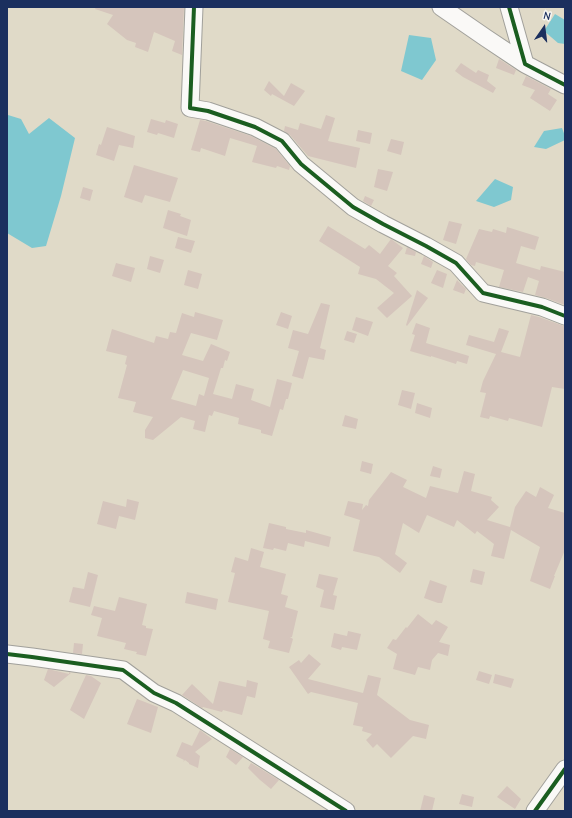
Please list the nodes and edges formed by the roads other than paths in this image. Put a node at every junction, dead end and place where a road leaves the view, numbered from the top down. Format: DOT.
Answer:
graph roads {
  1 [pos="194,7"];
  2 [pos="441,7"];
  3 [pos="509,7"];
  4 [pos="525,64"];
  5 [pos="565,85"];
  6 [pos="565,316"];
  7 [pos="7,654"];
  8 [pos="565,770"];
  9 [pos="346,811"];
  10 [pos="535,811"];
  1 -- 6 [label="street"];
  2 -- 4 [label="street"];
  3 -- 4 [label="street"];
  4 -- 5 [label="street"];
  7 -- 9 [label="street"];
  8 -- 10 [label="street"];
}
